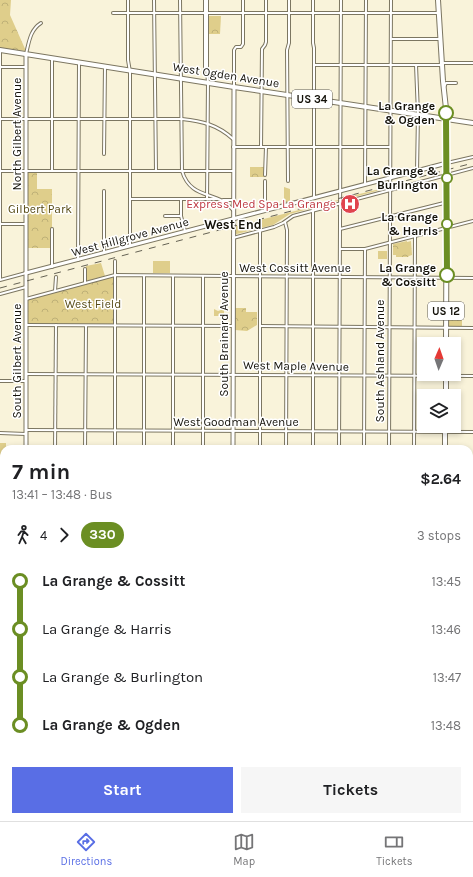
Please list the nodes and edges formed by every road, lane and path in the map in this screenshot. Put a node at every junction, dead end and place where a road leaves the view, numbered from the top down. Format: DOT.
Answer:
graph roads {
  1 [pos="128,0"];
  2 [pos="154,0"];
  3 [pos="180,0"];
  4 [pos="206,0"];
  5 [pos="243,0"];
  6 [pos="266,0"];
  7 [pos="289,0"];
  8 [pos="313,0"];
  9 [pos="342,0"];
  10 [pos="366,0"];
  11 [pos="391,0"];
  12 [pos="438,0"];
  13 [pos="113,13"];
  14 [pos="128,13"];
  15 [pos="154,13"];
  16 [pos="180,13"];
  17 [pos="206,13"];
  18 [pos="243,13"];
  19 [pos="266,13"];
  20 [pos="289,13"];
  21 [pos="313,13"];
  22 [pos="341,13"];
  23 [pos="366,13"];
  24 [pos="391,13"];
  25 [pos="439,13"];
  26 [pos="41,23"];
  27 [pos="391,39"];
  28 [pos="440,39"];
  29 [pos="0,50"];
  30 [pos="26,54"];
  31 [pos="52,58"];
  32 [pos="79,62"];
  33 [pos="473,63"];
  34 [pos="442,64"];
  35 [pos="314,65"];
  36 [pos="341,65"];
  37 [pos="366,65"];
  38 [pos="391,65"];
  39 [pos="416,65"];
  40 [pos="105,66"];
  41 [pos="0,67"];
  42 [pos="26,67"];
  43 [pos="130,70"];
  44 [pos="156,74"];
  45 [pos="182,78"];
  46 [pos="208,82"];
  47 [pos="456,83"];
  48 [pos="234,87"];
  49 [pos="444,88"];
  50 [pos="260,91"];
  51 [pos="287,95"];
  52 [pos="314,99"];
  53 [pos="341,103"];
  54 [pos="366,107"];
  55 [pos="390,111"];
  56 [pos="418,114"];
  57 [pos="78,118"];
  58 [pos="104,118"];
  59 [pos="156,118"];
  60 [pos="182,118"];
  61 [pos="447,118"];
  62 [pos="0,119"];
  63 [pos="26,119"];
  64 [pos="52,119"];
  65 [pos="130,119"];
  66 [pos="208,123"];
  67 [pos="473,123"];
  68 [pos="233,138"];
  69 [pos="233,147"];
  70 [pos="260,147"];
  71 [pos="266,147"];
  72 [pos="287,147"];
  73 [pos="314,147"];
  74 [pos="341,147"];
  75 [pos="365,147"];
  76 [pos="390,147"];
  77 [pos="104,154"];
  78 [pos="473,157"];
  79 [pos="447,163"];
  80 [pos="473,168"];
  81 [pos="0,171"];
  82 [pos="26,171"];
  83 [pos="52,171"];
  84 [pos="78,171"];
  85 [pos="130,171"];
  86 [pos="156,171"];
  87 [pos="182,171"];
  88 [pos="208,171"];
  89 [pos="233,171"];
  90 [pos="417,171"];
  91 [pos="265,175"];
  92 [pos="447,175"];
  93 [pos="390,178"];
  94 [pos="265,180"];
  95 [pos="288,181"];
  96 [pos="365,184"];
  97 [pos="390,190"];
  98 [pos="104,191"];
  99 [pos="340,191"];
  100 [pos="199,192"];
  101 [pos="207,196"];
  102 [pos="314,198"];
  103 [pos="130,199"];
  104 [pos="181,199"];
  105 [pos="197,199"];
  106 [pos="207,199"];
  107 [pos="221,199"];
  108 [pos="233,200"];
  109 [pos="340,203"];
  110 [pos="447,205"];
  111 [pos="233,210"];
  112 [pos="265,210"];
  113 [pos="313,210"];
  114 [pos="165,216"];
  115 [pos="181,216"];
  116 [pos="390,217"];
  117 [pos="234,219"];
  118 [pos="473,221"];
  119 [pos="285,222"];
  120 [pos="0,224"];
  121 [pos="26,224"];
  122 [pos="447,228"];
  123 [pos="52,229"];
  124 [pos="340,229"];
  125 [pos="185,231"];
  126 [pos="260,231"];
  127 [pos="415,236"];
  128 [pos="233,238"];
  129 [pos="390,243"];
  130 [pos="130,245"];
  131 [pos="340,249"];
  132 [pos="365,249"];
  133 [pos="104,252"];
  134 [pos="78,260"];
  135 [pos="115,261"];
  136 [pos="52,267"];
  137 [pos="86,269"];
  138 [pos="26,273"];
  139 [pos="115,276"];
  140 [pos="144,276"];
  141 [pos="173,276"];
  142 [pos="203,276"];
  143 [pos="233,276"];
  144 [pos="260,276"];
  145 [pos="287,276"];
  146 [pos="56,277"];
  147 [pos="314,277"];
  148 [pos="340,277"];
  149 [pos="365,277"];
  150 [pos="390,277"];
  151 [pos="414,278"];
  152 [pos="447,278"];
  153 [pos="473,278"];
  154 [pos="0,280"];
  155 [pos="85,283"];
  156 [pos="26,287"];
  157 [pos="55,291"];
  158 [pos="0,294"];
  159 [pos="26,299"];
  160 [pos="26,325"];
  161 [pos="56,325"];
  162 [pos="86,326"];
  163 [pos="115,326"];
  164 [pos="144,326"];
  165 [pos="173,326"];
  166 [pos="203,326"];
  167 [pos="233,326"];
  168 [pos="260,326"];
  169 [pos="287,326"];
  170 [pos="313,327"];
  171 [pos="340,327"];
  172 [pos="364,327"];
  173 [pos="390,327"];
  174 [pos="414,328"];
  175 [pos="446,328"];
  176 [pos="473,328"];
  177 [pos="446,337"];
  178 [pos="26,374"];
  179 [pos="55,374"];
  180 [pos="85,374"];
  181 [pos="115,374"];
  182 [pos="144,374"];
  183 [pos="173,374"];
  184 [pos="203,374"];
  185 [pos="233,374"];
  186 [pos="260,375"];
  187 [pos="286,375"];
  188 [pos="313,375"];
  189 [pos="339,376"];
  190 [pos="364,376"];
  191 [pos="389,376"];
  192 [pos="414,376"];
  193 [pos="417,376"];
  194 [pos="461,376"];
  195 [pos="473,376"];
  196 [pos="0,381"];
  197 [pos="26,381"];
  198 [pos="55,430"];
  199 [pos="85,430"];
  200 [pos="115,430"];
  201 [pos="144,430"];
  202 [pos="173,430"];
  203 [pos="203,431"];
  204 [pos="233,431"];
  205 [pos="260,431"];
  206 [pos="286,431"];
  207 [pos="313,431"];
  208 [pos="339,431"];
  209 [pos="364,431"];
  210 [pos="26,432"];
  211 [pos="389,432"];
  212 [pos="414,432"];
  213 [pos="461,432"];
  214 [pos="473,432"];
  215 [pos="0,433"];
  216 [pos="446,433"];
  217 [pos="26,445"];
  218 [pos="55,445"];
  219 [pos="85,445"];
  220 [pos="115,445"];
  221 [pos="144,445"];
  222 [pos="173,445"];
  223 [pos="203,445"];
  224 [pos="233,445"];
  225 [pos="260,445"];
  226 [pos="286,445"];
  227 [pos="313,445"];
  228 [pos="339,445"];
  229 [pos="364,445"];
  230 [pos="389,445"];
  231 [pos="414,445"];
  232 [pos="445,445"];
  1 -- 14 [label="street"];
  2 -- 15 [label="street"];
  3 -- 16 [label="street"];
  4 -- 17 [label="street"];
  5 -- 18 [label="street"];
  6 -- 19 [label="street"];
  7 -- 20 [label="street"];
  8 -- 21 [label="street"];
  9 -- 22 [label="street"];
  10 -- 23 [label="street"];
  11 -- 24 [label="street, South Ashland Avenue"];
  12 -- 25 [label="main road, US 12"];
  13 -- 14 [label="street"];
  14 -- 15 [label="street"];
  14 -- 43 [label="street"];
  15 -- 16 [label="street"];
  15 -- 44 [label="street"];
  16 -- 17 [label="street"];
  16 -- 45 [label="street"];
  17 -- 18 [label="street"];
  17 -- 46 [label="street"];
  18 -- 19 [label="street"];
  18 -- 48 [label="street"];
  19 -- 20 [label="street"];
  19 -- 50 [label="street"];
  20 -- 21 [label="street"];
  20 -- 51 [label="street"];
  21 -- 22 [label="street"];
  21 -- 35 [label="street"];
  22 -- 23 [label="street"];
  22 -- 36 [label="street"];
  23 -- 24 [label="street"];
  23 -- 37 [label="street"];
  24 -- 25 [label="street"];
  24 -- 27 [label="street, South Ashland Avenue"];
  25 -- 28 [label="main road, US 12"];
  26 -- 30 [label="street, North Gilbert Avenue"];
  27 -- 28 [label="street"];
  27 -- 38 [label="street, South Ashland Avenue"];
  28 -- 34 [label="main road, US 12"];
  29 -- 30 [label="main road, US 34"];
  29 -- 41 [label="street"];
  30 -- 31 [label="main road, West Ogden Avenue / US 34"];
  30 -- 42 [label="street, North Gilbert Avenue"];
  31 -- 32 [label="main road, West Ogden Avenue / US 34"];
  31 -- 64 [label="street"];
  32 -- 40 [label="main road, West Ogden Avenue / US 34"];
  32 -- 57 [label="street"];
  33 -- 34 [label="street"];
  34 -- 39 [label="street"];
  34 -- 49 [label="main road, US 12"];
  35 -- 36 [label="street"];
  35 -- 52 [label="street"];
  36 -- 37 [label="street"];
  36 -- 53 [label="street"];
  37 -- 38 [label="street"];
  37 -- 54 [label="street"];
  38 -- 39 [label="street"];
  38 -- 55 [label="street, South Ashland Avenue"];
  39 -- 56 [label="street"];
  40 -- 43 [label="main road, West Ogden Avenue / US 34"];
  40 -- 58 [label="street"];
  41 -- 42 [label="street"];
  41 -- 62 [label="street"];
  42 -- 63 [label="street, North Gilbert Avenue"];
  43 -- 44 [label="main road, West Ogden Avenue / US 34"];
  43 -- 65 [label="street"];
  44 -- 45 [label="main road, West Ogden Avenue / US 34"];
  44 -- 59 [label="street"];
  45 -- 46 [label="main road, West Ogden Avenue / US 34"];
  45 -- 60 [label="street"];
  46 -- 48 [label="main road, West Ogden Avenue / US 34"];
  46 -- 66 [label="street"];
  47 -- 49 [label="street"];
  48 -- 50 [label="main road, West Ogden Avenue / US 34"];
  48 -- 68 [label="street, South Brainard Avenue"];
  49 -- 61 [label="main road, US 12"];
  50 -- 51 [label="main road, West Ogden Avenue / US 34"];
  50 -- 70 [label="street"];
  51 -- 52 [label="main road, West Ogden Avenue / US 34"];
  51 -- 72 [label="street"];
  52 -- 53 [label="main road, West Ogden Avenue / US 34"];
  52 -- 73 [label="street"];
  53 -- 54 [label="main road, West Ogden Avenue / US 34"];
  53 -- 74 [label="street"];
  54 -- 55 [label="main road, West Ogden Avenue / US 34"];
  54 -- 75 [label="street"];
  55 -- 56 [label="main road, West Ogden Avenue / US 34"];
  55 -- 76 [label="street, South Ashland Avenue"];
  56 -- 61 [label="main road, West Ogden Avenue / US 34"];
  56 -- 90 [label="street"];
  57 -- 58 [label="street"];
  57 -- 64 [label="street"];
  57 -- 84 [label="street"];
  58 -- 65 [label="street"];
  58 -- 77 [label="street"];
  59 -- 60 [label="street"];
  59 -- 65 [label="street"];
  59 -- 86 [label="street"];
  60 -- 66 [label="street"];
  60 -- 87 [label="street"];
  61 -- 67 [label="main road, US 34"];
  61 -- 79 [label="main road, US 12"];
  62 -- 63 [label="street"];
  62 -- 81 [label="street"];
  63 -- 64 [label="street"];
  63 -- 82 [label="street, North Gilbert Avenue"];
  64 -- 83 [label="street"];
  65 -- 85 [label="street"];
  66 -- 68 [label="street"];
  66 -- 88 [label="street"];
  68 -- 69 [label="street, South Brainard Avenue"];
  69 -- 70 [label="street"];
  69 -- 89 [label="street, South Brainard Avenue"];
  70 -- 71 [label="street"];
  71 -- 72 [label="street"];
  71 -- 91 [label="street"];
  72 -- 73 [label="street"];
  72 -- 95 [label="street"];
  73 -- 74 [label="street"];
  73 -- 102 [label="street"];
  74 -- 75 [label="street"];
  74 -- 99 [label="street"];
  75 -- 76 [label="street"];
  75 -- 96 [label="street"];
  76 -- 93 [label="street, South Ashland Avenue"];
  78 -- 79 [label="street"];
  79 -- 90 [label="street, West Hillgrove Avenue"];
  79 -- 92 [label="main road, US 12"];
  80 -- 92 [label="street"];
  81 -- 82 [label="street"];
  81 -- 120 [label="street"];
  82 -- 83 [label="street"];
  82 -- 121 [label="street, North Gilbert Avenue"];
  83 -- 84 [label="street"];
  84 -- 85 [label="street"];
  84 -- 134 [label="street"];
  85 -- 86 [label="street"];
  85 -- 103 [label="street"];
  86 -- 87 [label="street"];
  87 -- 88 [label="street"];
  87 -- 100 [label="street"];
  88 -- 89 [label="street"];
  88 -- 101 [label="street"];
  89 -- 108 [label="street, South Brainard Avenue"];
  90 -- 93 [label="street, West Hillgrove Avenue"];
  92 -- 97 [label="street"];
  92 -- 110 [label="main road, US 12"];
  93 -- 96 [label="street, West Hillgrove Avenue"];
  93 -- 97 [label="street, South Ashland Avenue"];
  94 -- 112 [label="street"];
  96 -- 99 [label="street, West Hillgrove Avenue"];
  97 -- 109 [label="street"];
  97 -- 116 [label="street, South Ashland Avenue"];
  98 -- 133 [label="street"];
  99 -- 102 [label="street, West Hillgrove Avenue"];
  99 -- 109 [label="street"];
  100 -- 101 [label="street"];
  100 -- 105 [label="street"];
  101 -- 106 [label="street"];
  101 -- 107 [label="street"];
  102 -- 112 [label="street, West Hillgrove Avenue"];
  103 -- 104 [label="street"];
  103 -- 130 [label="street"];
  104 -- 105 [label="street"];
  104 -- 115 [label="street"];
  105 -- 106 [label="street"];
  106 -- 107 [label="street"];
  107 -- 108 [label="street"];
  107 -- 111 [label="street"];
  108 -- 111 [label="street, South Brainard Avenue"];
  109 -- 113 [label="street"];
  109 -- 124 [label="street"];
  110 -- 116 [label="street"];
  110 -- 122 [label="main road, US 12"];
  111 -- 117 [label="street, South Brainard Avenue"];
  112 -- 117 [label="street, West Hillgrove Avenue"];
  113 -- 119 [label="street"];
  113 -- 147 [label="street"];
  114 -- 115 [label="street"];
  115 -- 125 [label="street"];
  116 -- 124 [label="street"];
  116 -- 129 [label="street, South Ashland Avenue"];
  117 -- 125 [label="street, West Hillgrove Avenue"];
  117 -- 128 [label="street, South Brainard Avenue"];
  118 -- 122 [label="street"];
  119 -- 126 [label="street"];
  119 -- 145 [label="street"];
  120 -- 121 [label="street"];
  120 -- 154 [label="street"];
  121 -- 138 [label="street, North Gilbert Avenue"];
  122 -- 127 [label="street"];
  122 -- 152 [label="main road, US 12"];
  123 -- 136 [label="street"];
  124 -- 131 [label="street"];
  125 -- 130 [label="street, West Hillgrove Avenue"];
  126 -- 128 [label="street"];
  126 -- 144 [label="street"];
  127 -- 129 [label="street"];
  127 -- 151 [label="street"];
  128 -- 143 [label="street, South Brainard Avenue"];
  129 -- 132 [label="street"];
  129 -- 150 [label="street, South Ashland Avenue"];
  130 -- 133 [label="street, West Hillgrove Avenue"];
  131 -- 132 [label="street"];
  131 -- 148 [label="street"];
  132 -- 149 [label="street"];
  133 -- 134 [label="street, West Hillgrove Avenue"];
  134 -- 136 [label="street, West Hillgrove Avenue"];
  135 -- 139 [label="street"];
  136 -- 138 [label="street, West Hillgrove Avenue"];
  137 -- 155 [label="street"];
  138 -- 154 [label="street"];
  138 -- 156 [label="street, South Gilbert Avenue"];
  139 -- 140 [label="street, West Cossitt Avenue"];
  139 -- 155 [label="street, West Cossitt Avenue"];
  139 -- 163 [label="street"];
  140 -- 141 [label="street, West Cossitt Avenue"];
  140 -- 164 [label="street"];
  141 -- 142 [label="street, West Cossitt Avenue"];
  141 -- 165 [label="street"];
  142 -- 143 [label="street, West Cossitt Avenue"];
  142 -- 166 [label="street"];
  143 -- 144 [label="street, West Cossitt Avenue"];
  143 -- 167 [label="street, South Brainard Avenue"];
  144 -- 145 [label="street, West Cossitt Avenue"];
  144 -- 168 [label="street"];
  145 -- 147 [label="street, West Cossitt Avenue"];
  145 -- 169 [label="street"];
  146 -- 157 [label="street"];
  147 -- 148 [label="street, West Cossitt Avenue"];
  147 -- 170 [label="street"];
  148 -- 149 [label="street, West Cossitt Avenue"];
  148 -- 171 [label="street"];
  149 -- 150 [label="street, West Cossitt Avenue"];
  149 -- 172 [label="street"];
  150 -- 151 [label="street, West Cossitt Avenue"];
  150 -- 173 [label="street, South Ashland Avenue"];
  151 -- 152 [label="street, West Cossitt Avenue"];
  151 -- 174 [label="street"];
  152 -- 153 [label="street, West Cossitt Avenue"];
  152 -- 175 [label="main road, US 12"];
  155 -- 157 [label="street, West Cossitt Avenue"];
  156 -- 158 [label="street"];
  156 -- 159 [label="street, South Gilbert Avenue"];
  157 -- 159 [label="street, West Cossitt Avenue"];
  159 -- 160 [label="street, South Gilbert Avenue"];
  160 -- 161 [label="street"];
  160 -- 178 [label="street, South Gilbert Avenue"];
  161 -- 162 [label="street"];
  161 -- 179 [label="street"];
  162 -- 163 [label="street"];
  162 -- 180 [label="street"];
  163 -- 164 [label="street"];
  163 -- 181 [label="street"];
  164 -- 165 [label="street"];
  164 -- 182 [label="street"];
  165 -- 166 [label="street"];
  165 -- 183 [label="street"];
  166 -- 167 [label="street"];
  166 -- 184 [label="street"];
  167 -- 185 [label="street, South Brainard Avenue"];
  168 -- 169 [label="street"];
  168 -- 186 [label="street"];
  169 -- 170 [label="street"];
  169 -- 187 [label="street"];
  170 -- 171 [label="street"];
  170 -- 188 [label="street"];
  171 -- 172 [label="street"];
  171 -- 189 [label="street"];
  172 -- 173 [label="street"];
  172 -- 190 [label="street"];
  173 -- 174 [label="street"];
  173 -- 191 [label="street, South Ashland Avenue"];
  174 -- 175 [label="street"];
  174 -- 192 [label="street"];
  175 -- 176 [label="street"];
  175 -- 177 [label="main road, US 12"];
  178 -- 179 [label="street, West Maple Avenue"];
  178 -- 197 [label="street, South Gilbert Avenue"];
  179 -- 180 [label="street, West Maple Avenue"];
  179 -- 198 [label="street"];
  180 -- 181 [label="street, West Maple Avenue"];
  180 -- 199 [label="street"];
  181 -- 182 [label="street, West Maple Avenue"];
  181 -- 200 [label="street"];
  182 -- 183 [label="street, West Maple Avenue"];
  182 -- 201 [label="street"];
  183 -- 184 [label="street, West Maple Avenue"];
  183 -- 202 [label="street"];
  184 -- 185 [label="street, West Maple Avenue"];
  184 -- 203 [label="street"];
  185 -- 186 [label="street, West Maple Avenue"];
  185 -- 204 [label="street, South Brainard Avenue"];
  186 -- 187 [label="street, West Maple Avenue"];
  186 -- 205 [label="street"];
  187 -- 188 [label="street, West Maple Avenue"];
  187 -- 206 [label="street"];
  188 -- 189 [label="street, West Maple Avenue"];
  188 -- 207 [label="street"];
  189 -- 190 [label="street, West Maple Avenue"];
  189 -- 208 [label="street"];
  190 -- 191 [label="street, West Maple Avenue"];
  190 -- 209 [label="street"];
  191 -- 192 [label="street, West Maple Avenue"];
  191 -- 211 [label="street, South Ashland Avenue"];
  192 -- 193 [label="street, West Maple Avenue"];
  192 -- 212 [label="street"];
  194 -- 195 [label="street, West Maple Avenue"];
  196 -- 197 [label="street"];
  197 -- 210 [label="street, South Gilbert Avenue"];
  198 -- 199 [label="street, West Goodman Avenue"];
  198 -- 210 [label="street, West Goodman Avenue"];
  198 -- 218 [label="street"];
  199 -- 200 [label="street, West Goodman Avenue"];
  199 -- 219 [label="street"];
  200 -- 201 [label="street, West Goodman Avenue"];
  200 -- 220 [label="street"];
  201 -- 202 [label="street, West Goodman Avenue"];
  201 -- 221 [label="street"];
  202 -- 203 [label="street, West Goodman Avenue"];
  202 -- 222 [label="street"];
  203 -- 204 [label="street, West Goodman Avenue"];
  203 -- 223 [label="street"];
  204 -- 205 [label="street, West Goodman Avenue"];
  204 -- 224 [label="street, South Brainard Avenue"];
  205 -- 206 [label="street, West Goodman Avenue"];
  205 -- 225 [label="street"];
  206 -- 207 [label="street, West Goodman Avenue"];
  206 -- 226 [label="street"];
  207 -- 208 [label="street, West Goodman Avenue"];
  207 -- 227 [label="street"];
  208 -- 209 [label="street, West Goodman Avenue"];
  208 -- 228 [label="street"];
  209 -- 211 [label="street, West Goodman Avenue"];
  209 -- 229 [label="street"];
  210 -- 215 [label="street, West Goodman Avenue"];
  210 -- 217 [label="street, South Gilbert Avenue"];
  211 -- 212 [label="street, West Goodman Avenue"];
  211 -- 230 [label="street, South Ashland Avenue"];
  212 -- 231 [label="street"];
  213 -- 214 [label="street, West Goodman Avenue"];
  216 -- 232 [label="main road"];
}
